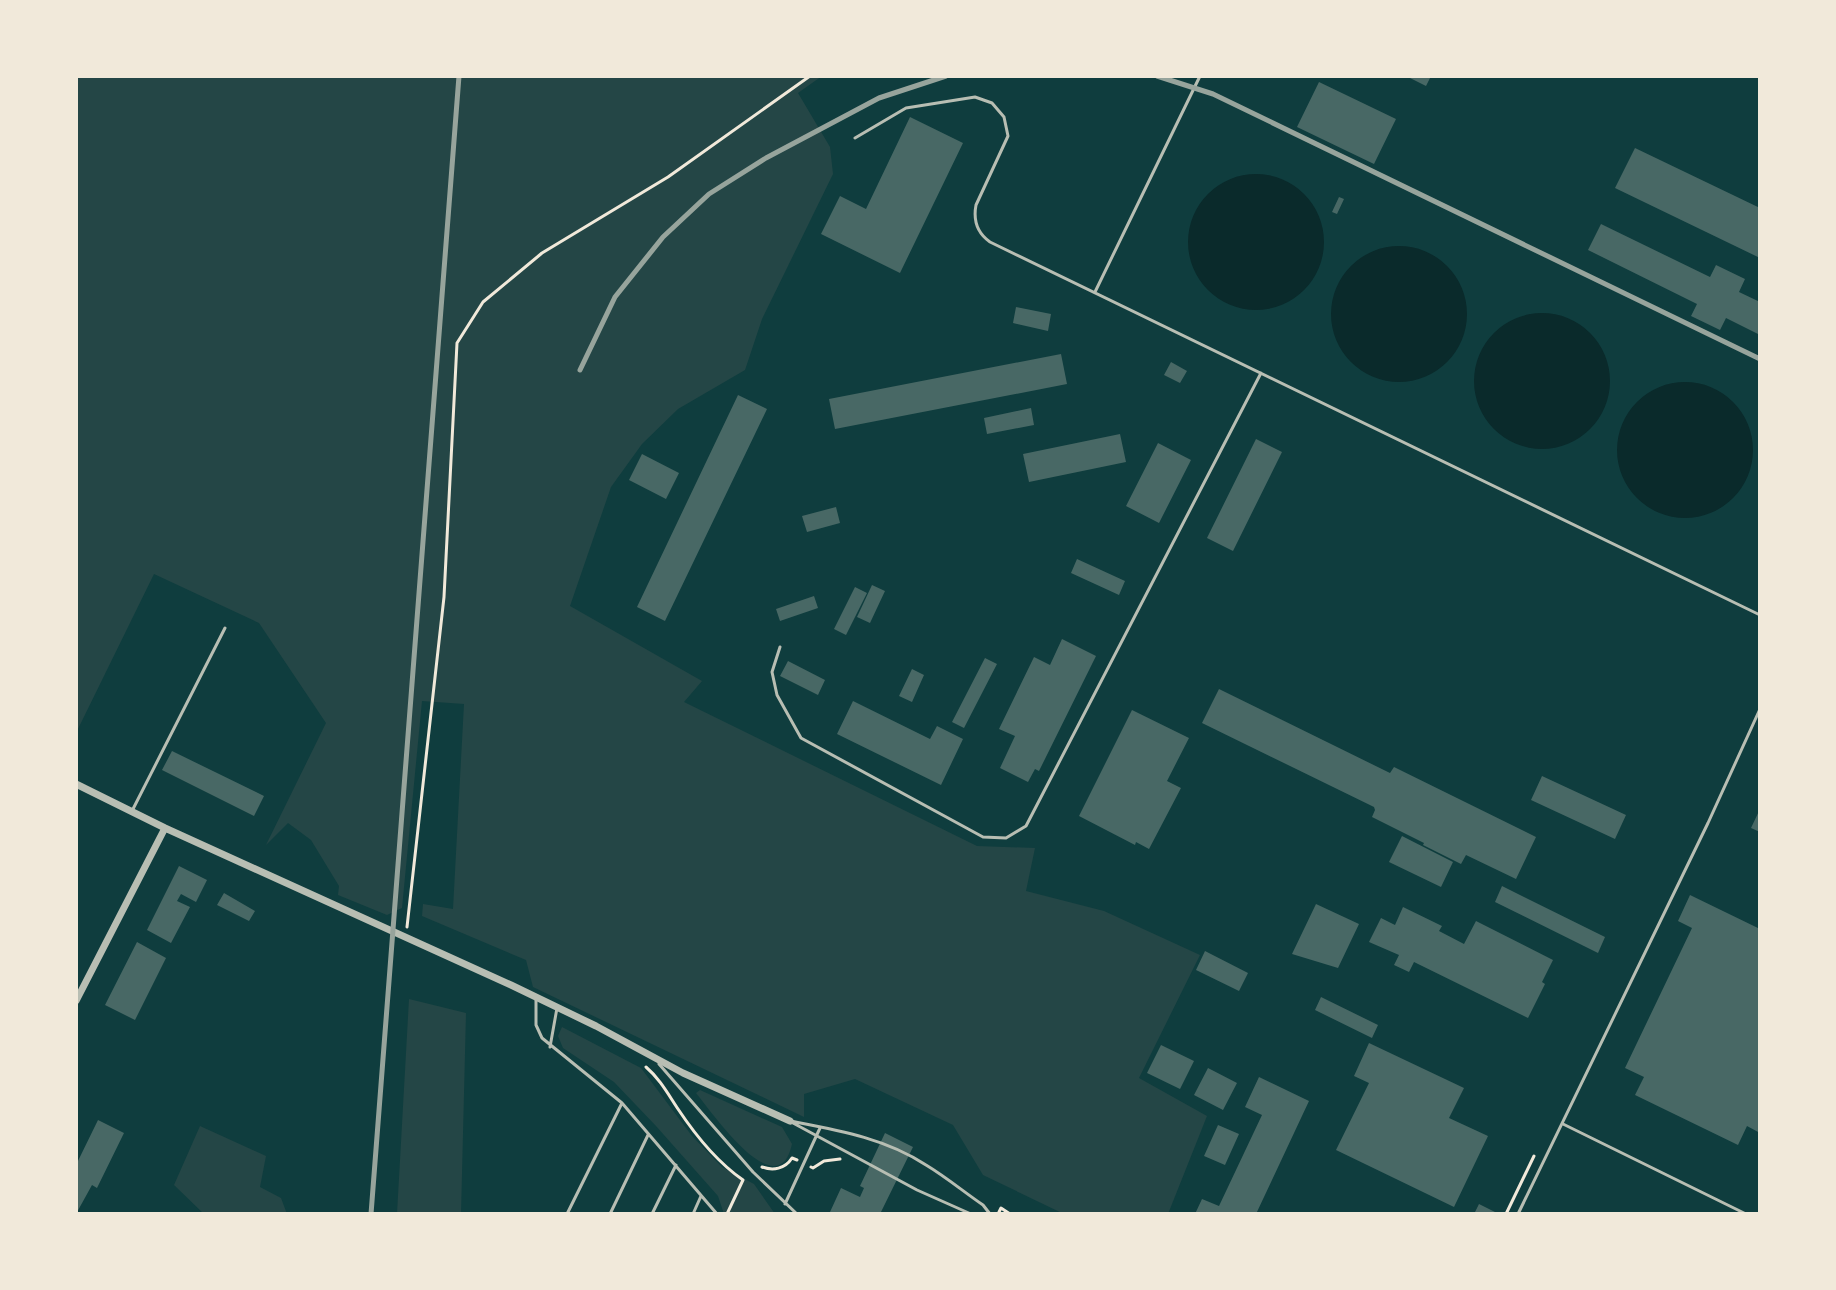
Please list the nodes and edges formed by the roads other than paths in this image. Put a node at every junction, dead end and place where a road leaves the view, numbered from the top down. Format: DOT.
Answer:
graph roads {
  1 [pos="1200,76"];
  2 [pos="855,138"];
  3 [pos="1095,292"];
  4 [pos="1261,373"];
  5 [pos="1760,615"];
  6 [pos="225,628"];
  7 [pos="780,647"];
  8 [pos="1760,709"];
  9 [pos="76,784"];
  10 [pos="132,811"];
  11 [pos="165,828"];
  12 [pos="536,998"];
  13 [pos="76,1001"];
  14 [pos="557,1008"];
  15 [pos="550,1047"];
  16 [pos="654,1057"];
  17 [pos="622,1103"];
  18 [pos="790,1121"];
  19 [pos="1562,1124"];
  20 [pos="821,1127"];
  21 [pos="649,1133"];
  22 [pos="816,1136"];
  23 [pos="676,1165"];
  24 [pos="702,1194"];
  25 [pos="785,1204"];
  26 [pos="958,1211"];
  27 [pos="567,1214"];
  28 [pos="610,1214"];
  29 [pos="652,1214"];
  30 [pos="693,1214"];
  31 [pos="717,1214"];
  32 [pos="797,1214"];
  33 [pos="971,1214"];
  34 [pos="990,1214"];
  35 [pos="1518,1214"];
  36 [pos="1746,1214"];
  1 -- 3 [label="lane"];
  2 -- 3 [label="lane"];
  3 -- 4 [label="lane"];
  4 -- 5 [label="lane"];
  4 -- 7 [label="lane"];
  6 -- 10 [label="lane"];
  8 -- 19 [label="lane"];
  9 -- 10 [label="street"];
  10 -- 11 [label="street"];
  11 -- 12 [label="street"];
  11 -- 13 [label="street"];
  12 -- 14 [label="street"];
  12 -- 15 [label="lane"];
  14 -- 15 [label="lane"];
  14 -- 16 [label="street"];
  15 -- 17 [label="lane"];
  16 -- 18 [label="street"];
  16 -- 25 [label="lane"];
  17 -- 21 [label="lane"];
  17 -- 27 [label="lane"];
  18 -- 20 [label="lane"];
  18 -- 22 [label="lane"];
  19 -- 35 [label="lane"];
  19 -- 36 [label="lane"];
  20 -- 22 [label="lane"];
  20 -- 34 [label="lane"];
  21 -- 23 [label="lane"];
  21 -- 28 [label="lane"];
  22 -- 25 [label="lane"];
  22 -- 26 [label="lane"];
  23 -- 24 [label="lane"];
  23 -- 29 [label="lane"];
  24 -- 30 [label="lane"];
  24 -- 31 [label="lane"];
  25 -- 32 [label="lane"];
  26 -- 33 [label="lane"];
}
